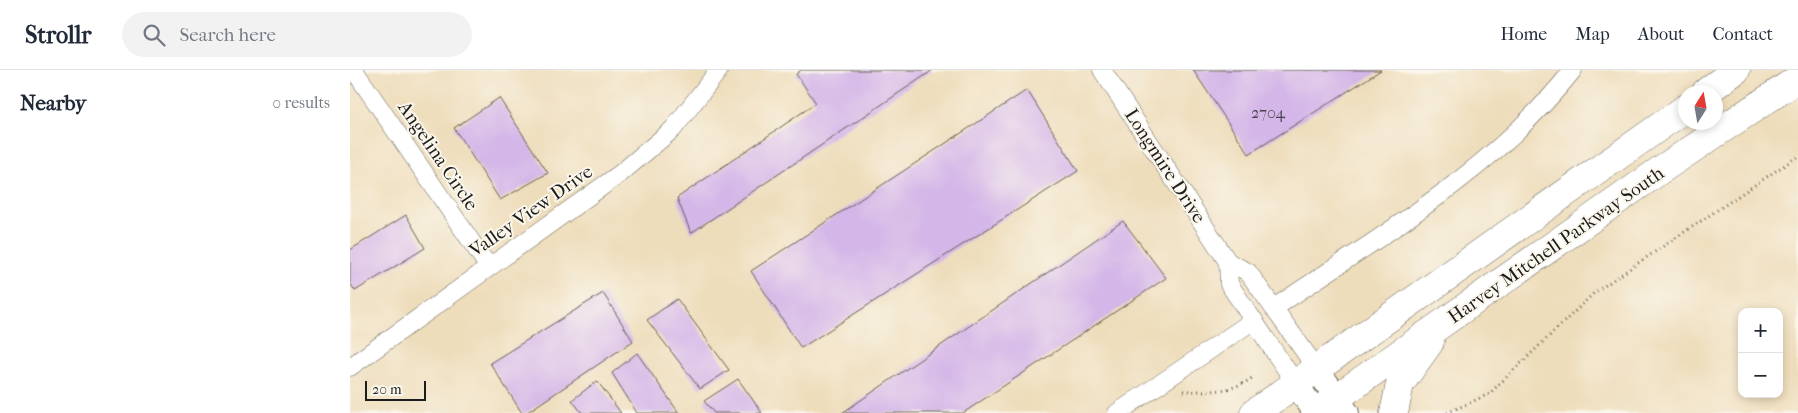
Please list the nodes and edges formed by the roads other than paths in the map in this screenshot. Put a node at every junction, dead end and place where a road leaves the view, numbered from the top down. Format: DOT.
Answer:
graph roads {
  1 [pos="354,70"];
  2 [pos="719,70"];
  3 [pos="1102,70"];
  4 [pos="1573,70"];
  5 [pos="1736,70"];
  6 [pos="1798,79"];
  7 [pos="1716,85"];
  8 [pos="1678,114"];
  9 [pos="1228,262"];
  10 [pos="488,266"];
  11 [pos="1274,308"];
  12 [pos="1254,320"];
  13 [pos="1447,321"];
  14 [pos="350,368"];
  15 [pos="1306,376"];
  16 [pos="1326,410"];
  17 [pos="1117,413"];
  18 [pos="1254,413"];
  19 [pos="1394,413"];
  1 -- 10 [label="street, Angelina Circle"];
  2 -- 10 [label="street, Valley View Drive"];
  3 -- 9 [label="street, Longmire Drive"];
  4 -- 11 [label="street"];
  5 -- 7 [label="highway"];
  6 -- 13 [label="highway, Harvey Mitchell Parkway South"];
  8 -- 15 [label="highway, Harvey Mitchell Parkway South"];
  9 -- 11 [label="street, Longmire Drive"];
  9 -- 12 [label="street, Longmire Drive"];
  10 -- 14 [label="street, Valley View Drive"];
  11 -- 15 [label="street, Longmire Drive"];
  12 -- 15 [label="street, Longmire Drive"];
  12 -- 17 [label="street"];
  13 -- 16 [label="highway, Harvey Mitchell Parkway South"];
  13 -- 19 [label="highway"];
  15 -- 16 [label="street, Longmire Drive"];
  15 -- 18 [label="highway, Harvey Mitchell Parkway South"];
}
